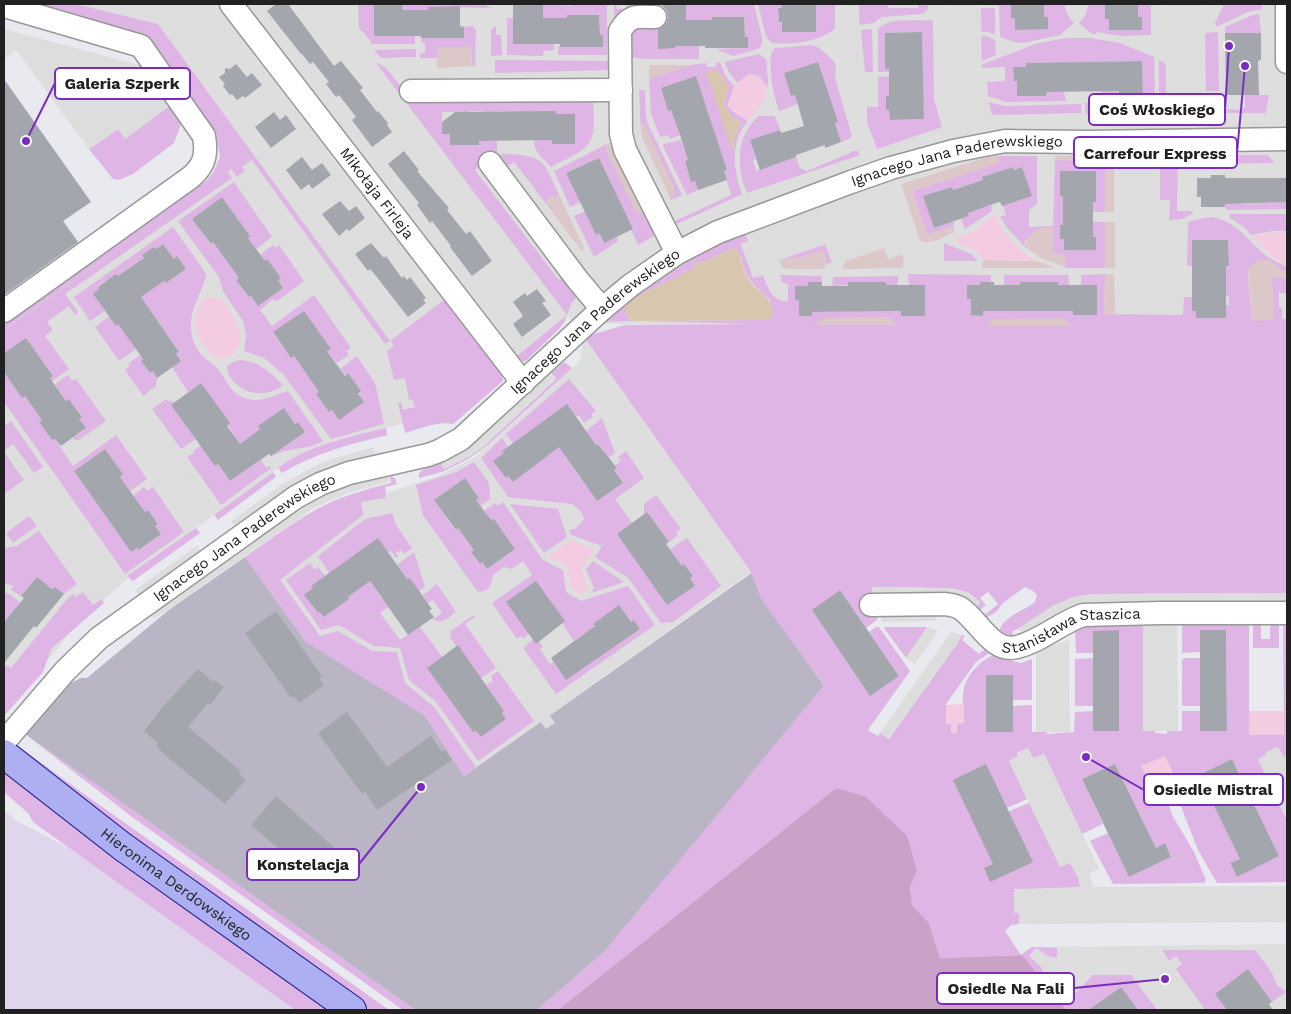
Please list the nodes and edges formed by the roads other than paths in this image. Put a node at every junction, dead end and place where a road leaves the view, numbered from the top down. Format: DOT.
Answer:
graph roads {
  1 [pos="230,4"];
  2 [pos="1287,4"];
  3 [pos="4,6"];
  4 [pos="654,17"];
  5 [pos="1287,62"];
  6 [pos="410,90"];
  7 [pos="621,90"];
  8 [pos="1287,139"];
  9 [pos="490,163"];
  10 [pos="677,252"];
  11 [pos="602,309"];
  12 [pos="4,311"];
  13 [pos="523,383"];
  14 [pos="871,605"];
  15 [pos="1287,613"];
  16 [pos="4,742"];
  17 [pos="4,754"];
  18 [pos="352,1010"];
  1 -- 13 [label="street, Mikołaja Firleja"];
  2 -- 5 [label="street"];
  3 -- 12 [label="street"];
  4 -- 7 [label="street"];
  6 -- 7 [label="street"];
  7 -- 10 [label="street"];
  8 -- 10 [label="street, Ignacego Jana Paderewskiego"];
  9 -- 11 [label="street"];
  10 -- 11 [label="street, Ignacego Jana Paderewskiego"];
  11 -- 13 [label="street, Ignacego Jana Paderewskiego"];
  13 -- 16 [label="street, Ignacego Jana Paderewskiego"];
  14 -- 15 [label="street, Stanisława Staszica"];
  17 -- 18 [label="main road, Hieronima Derdowskiego"];
}
